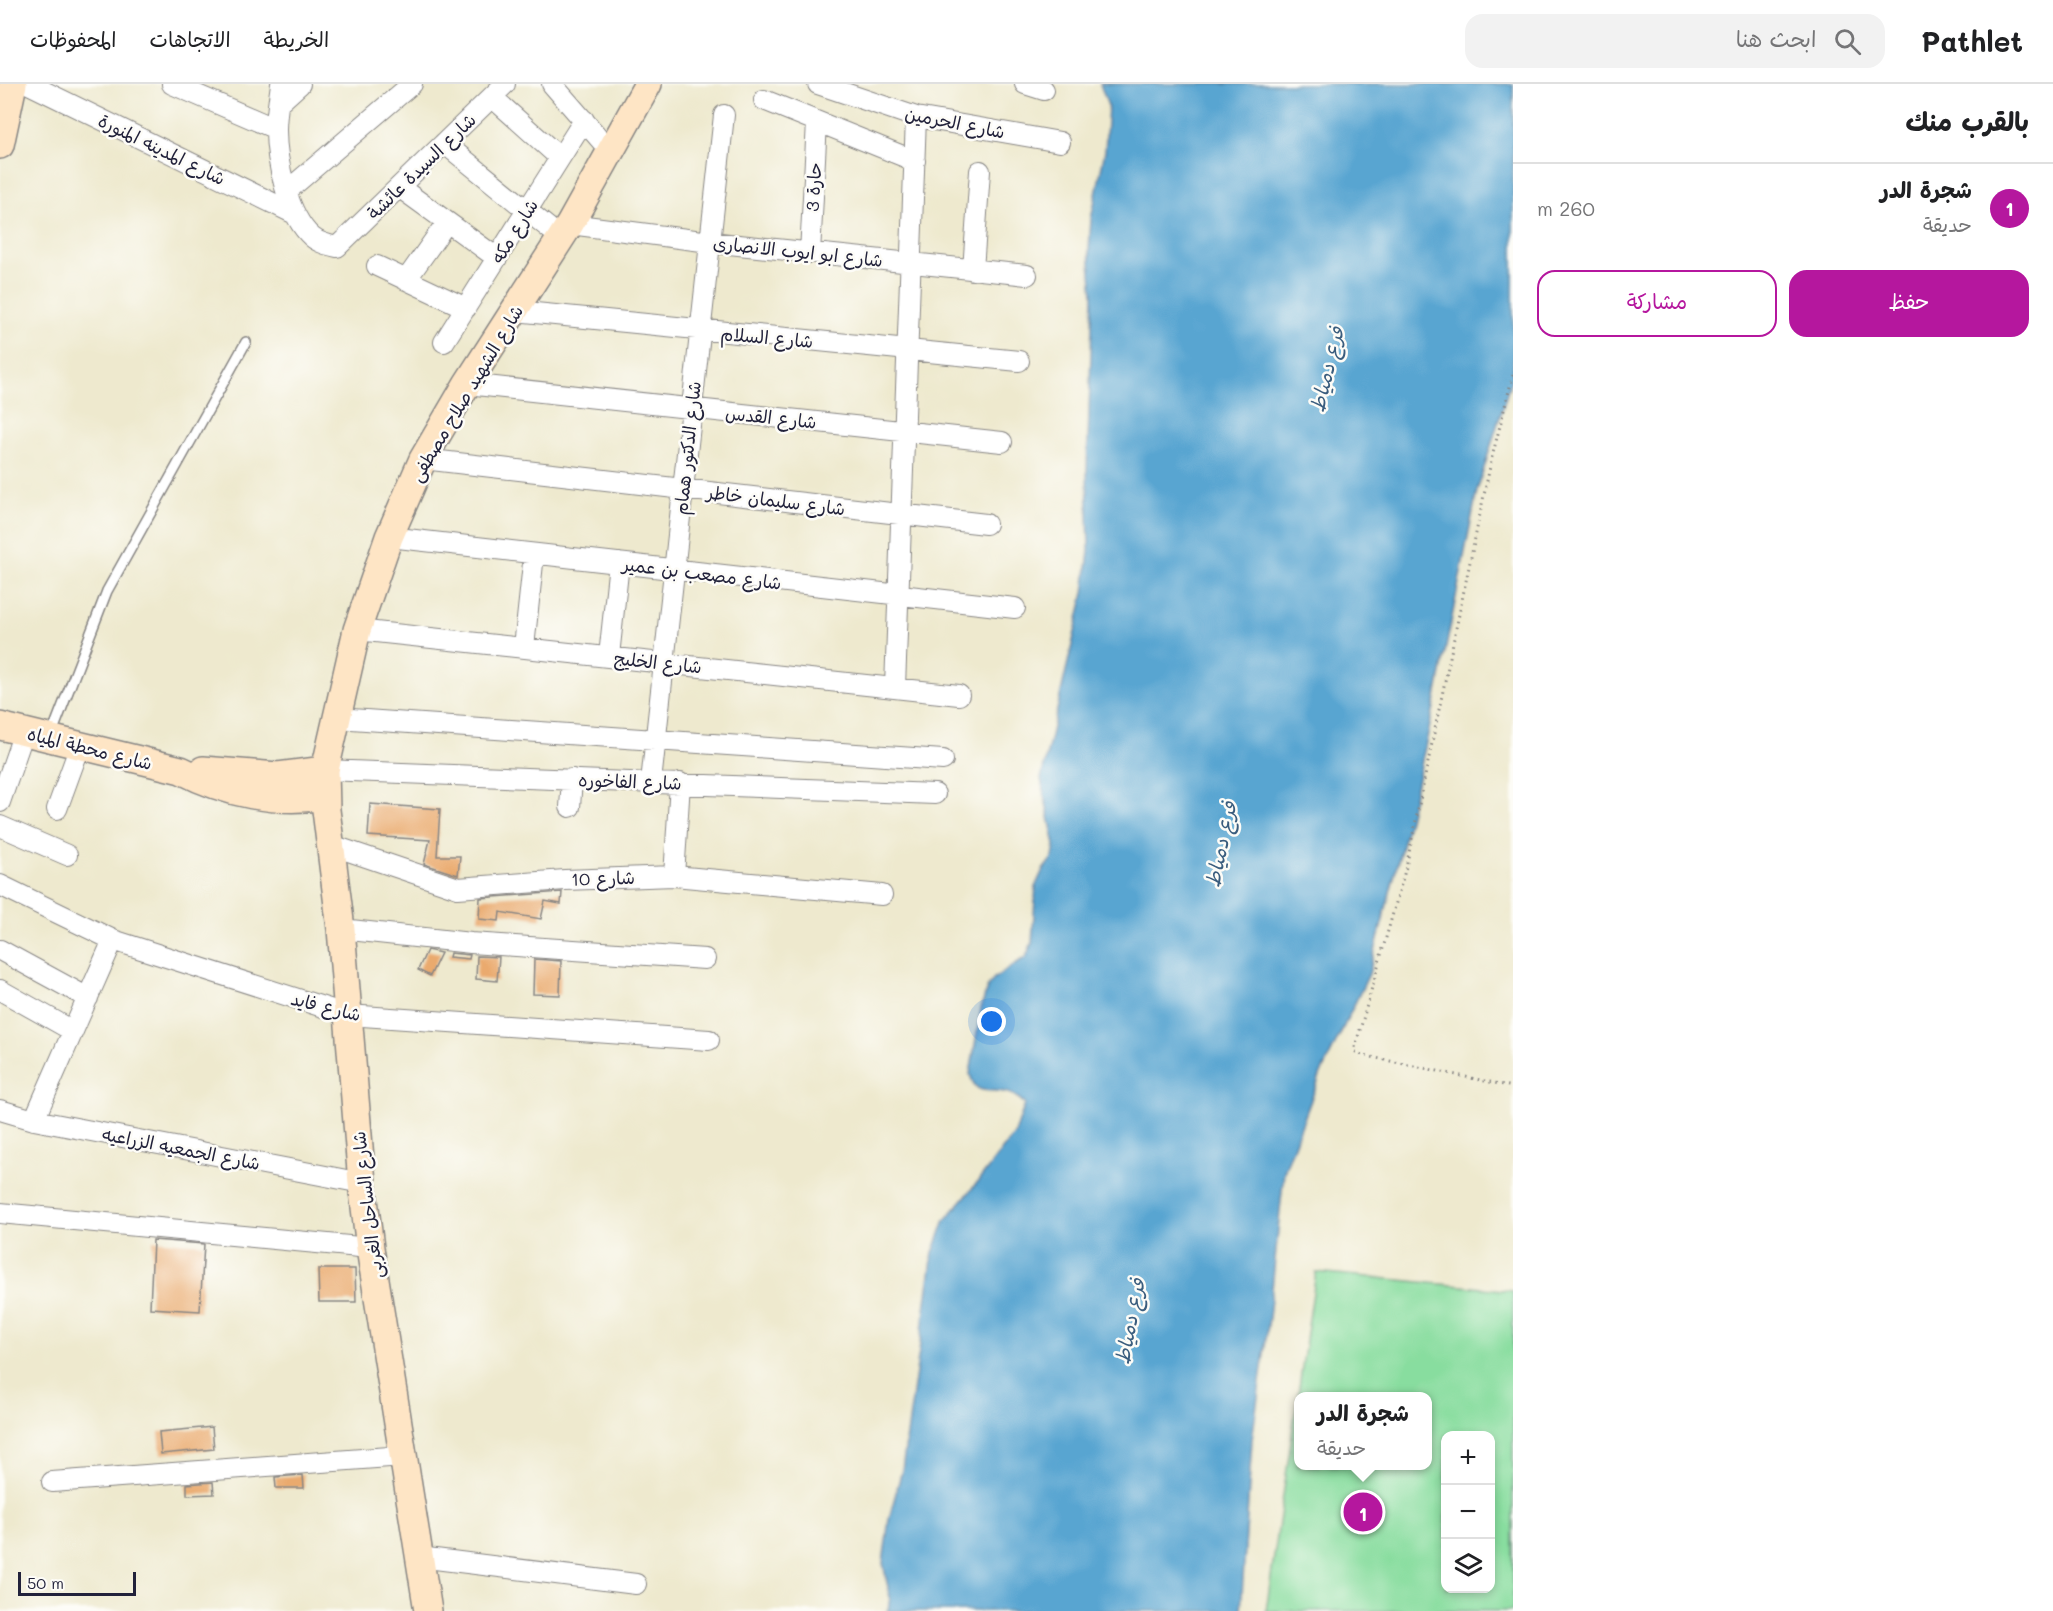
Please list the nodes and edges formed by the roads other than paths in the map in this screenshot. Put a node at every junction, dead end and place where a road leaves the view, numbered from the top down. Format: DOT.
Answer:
graph roads {
  1 [pos="13,84"];
  2 [pos="29,84"];
  3 [pos="172,84"];
  4 [pos="300,84"];
  5 [pos="412,84"];
  6 [pos="552,84"];
  7 [pos="648,84"];
  8 [pos="818,84"];
  9 [pos="499,90"];
  10 [pos="280,94"];
  11 [pos="764,100"];
  12 [pos="724,114"];
  13 [pos="916,117"];
  14 [pos="584,120"];
  15 [pos="817,122"];
  16 [pos="276,129"];
  17 [pos="1060,142"];
  18 [pos="444,143"];
  19 [pos="0,145"];
  20 [pos="611,152"];
  21 [pos="560,158"];
  22 [pos="915,161"];
  23 [pos="980,171"];
  24 [pos="399,187"];
  25 [pos="287,191"];
  26 [pos="527,211"];
  27 [pos="295,214"];
  28 [pos="447,222"];
  29 [pos="565,231"];
  30 [pos="710,242"];
  31 [pos="810,252"];
  32 [pos="497,258"];
  33 [pos="911,264"];
  34 [pos="377,266"];
  35 [pos="973,270"];
  36 [pos="1027,276"];
  37 [pos="406,280"];
  38 [pos="466,308"];
  39 [pos="515,311"];
  40 [pos="700,331"];
  41 [pos="246,342"];
  42 [pos="444,342"];
  43 [pos="908,351"];
  44 [pos="1019,362"];
  45 [pos="467,384"];
  46 [pos="692,408"];
  47 [pos="905,432"];
  48 [pos="1002,442"];
  49 [pos="423,459"];
  50 [pos="683,489"];
  51 [pos="902,515"];
  52 [pos="986,524"];
  53 [pos="389,537"];
  54 [pos="534,554"];
  55 [pos="619,563"];
  56 [pos="674,570"];
  57 [pos="899,595"];
  58 [pos="1015,608"];
  59 [pos="357,630"];
  60 [pos="524,647"];
  61 [pos="609,656"];
  62 [pos="664,662"];
  63 [pos="896,687"];
  64 [pos="958,695"];
  65 [pos="337,718"];
  66 [pos="12,729"];
  67 [pos="51,738"];
  68 [pos="656,739"];
  69 [pos="80,746"];
  70 [pos="943,760"];
  71 [pos="572,778"];
  72 [pos="651,782"];
  73 [pos="325,783"];
  74 [pos="680,783"];
  75 [pos="935,794"];
  76 [pos="0,802"];
  77 [pos="570,807"];
  78 [pos="57,808"];
  79 [pos="0,826"];
  80 [pos="331,845"];
  81 [pos="67,855"];
  82 [pos="674,876"];
  83 [pos="0,885"];
  84 [pos="882,895"];
  85 [pos="341,929"];
  86 [pos="113,940"];
  87 [pos="0,950"];
  88 [pos="705,959"];
  89 [pos="0,990"];
  90 [pos="88,998"];
  91 [pos="348,1015"];
  92 [pos="73,1031"];
  93 [pos="709,1040"];
  94 [pos="2,1116"];
  95 [pos="34,1120"];
  96 [pos="362,1183"];
  97 [pos="0,1213"];
  98 [pos="370,1248"];
  99 [pos="403,1456"];
  100 [pos="52,1482"];
  101 [pos="419,1557"];
  102 [pos="636,1584"];
  103 [pos="428,1611"];
  1 -- 19 [label="main road"];
  2 -- 27 [label="street, شارع المدينه المنورة"];
  3 -- 16 [label="street"];
  4 -- 10 [label="street"];
  5 -- 25 [label="street"];
  6 -- 14 [label="street"];
  7 -- 20 [label="main road, شارع الشهيد صلاح مصطفى"];
  8 -- 13 [label="street, شارع الحرمين"];
  9 -- 18 [label="street, شارع السيدة عائشة"];
  9 -- 21 [label="street"];
  10 -- 16 [label="street"];
  11 -- 15 [label="street"];
  12 -- 30 [label="street, شارع الدكتور همام"];
  13 -- 17 [label="street, شارع الحرمين"];
  13 -- 22 [label="street"];
  14 -- 20 [label="street"];
  14 -- 21 [label="street, شارع مكه"];
  15 -- 22 [label="street"];
  15 -- 31 [label="street, حارة 3"];
  16 -- 25 [label="street"];
  18 -- 24 [label="street, شارع السيدة عائشة"];
  18 -- 26 [label="street"];
  20 -- 29 [label="main road, شارع الشهيد صلاح مصطفى"];
  21 -- 26 [label="street, شارع مكه"];
  22 -- 33 [label="street"];
  23 -- 35 [label="street"];
  24 -- 27 [label="street, شارع السيدة عائشة"];
  24 -- 28 [label="street"];
  25 -- 27 [label="street"];
  26 -- 29 [label="street"];
  26 -- 32 [label="street, شارع مكه"];
  28 -- 32 [label="street"];
  28 -- 37 [label="street"];
  29 -- 30 [label="street, شارع ابو ايوب الانصارى"];
  29 -- 39 [label="main road, شارع الشهيد صلاح مصطفى"];
  30 -- 31 [label="street, شارع ابو ايوب الانصارى"];
  30 -- 40 [label="street, شارع الدكتور همام"];
  31 -- 33 [label="street, شارع ابو ايوب الانصارى"];
  32 -- 38 [label="street, شارع مكه"];
  33 -- 35 [label="street, شارع ابو ايوب الانصارى"];
  33 -- 43 [label="street"];
  34 -- 37 [label="street"];
  35 -- 36 [label="street, شارع ابو ايوب الانصارى"];
  37 -- 38 [label="street"];
  38 -- 42 [label="street, شارع مكه"];
  39 -- 40 [label="street, شارع السلام"];
  39 -- 45 [label="main road, شارع الشهيد صلاح مصطفى"];
  40 -- 43 [label="street, شارع السلام"];
  40 -- 46 [label="street, شارع الدكتور همام"];
  41 -- 67 [label="lane"];
  43 -- 44 [label="street, شارع السلام"];
  43 -- 47 [label="street"];
  45 -- 46 [label="street, شارع القدس"];
  45 -- 49 [label="main road, شارع الشهيد صلاح مصطفى"];
  46 -- 47 [label="street, شارع القدس"];
  46 -- 50 [label="street, شارع الدكتور همام"];
  47 -- 48 [label="street, شارع القدس"];
  47 -- 51 [label="street"];
  49 -- 50 [label="street, شارع سليمان خاطر"];
  49 -- 53 [label="main road, شارع الشهيد صلاح مصطفى"];
  50 -- 51 [label="street, شارع سليمان خاطر"];
  50 -- 56 [label="street, شارع الدكتور همام"];
  51 -- 52 [label="street, شارع سليمان خاطر"];
  51 -- 57 [label="street"];
  53 -- 54 [label="street, شارع مصعب بن عمير"];
  53 -- 59 [label="main road, شارع الشهيد صلاح مصطفى"];
  54 -- 55 [label="street, شارع مصعب بن عمير"];
  54 -- 60 [label="street"];
  55 -- 56 [label="street, شارع مصعب بن عمير"];
  55 -- 61 [label="street"];
  56 -- 57 [label="street, شارع مصعب بن عمير"];
  56 -- 62 [label="street, شارع الدكتور همام"];
  57 -- 58 [label="street, شارع مصعب بن عمير"];
  57 -- 63 [label="street"];
  59 -- 60 [label="street, شارع الخليج"];
  59 -- 65 [label="main road, شارع الشهيد صلاح مصطفى"];
  60 -- 61 [label="street, شارع الخليج"];
  61 -- 62 [label="street, شارع الخليج"];
  62 -- 63 [label="street, شارع الخليج"];
  62 -- 68 [label="street, شارع الدكتور همام"];
  63 -- 64 [label="street, شارع الخليج"];
  65 -- 68 [label="street"];
  65 -- 73 [label="main road, شارع الشهيد صلاح مصطفى"];
  66 -- 67 [label="main road, شارع محطة المياه"];
  66 -- 76 [label="street"];
  67 -- 69 [label="main road, شارع محطة المياه"];
  68 -- 70 [label="street"];
  68 -- 72 [label="street, شارع الدكتور همام"];
  69 -- 73 [label="main road, شارع محطة المياه"];
  69 -- 78 [label="street"];
  71 -- 72 [label="street, شارع الفاخوره"];
  71 -- 73 [label="street, شارع الفاخوره"];
  71 -- 77 [label="street"];
  72 -- 74 [label="street, شارع الفاخوره"];
  73 -- 80 [label="main road, شارع الساحل الغربى"];
  74 -- 75 [label="street, شارع الفاخوره"];
  74 -- 82 [label="street"];
  79 -- 81 [label="street"];
  80 -- 82 [label="street, شارع 10"];
  80 -- 85 [label="main road, شارع الساحل الغربى"];
  82 -- 84 [label="street, شارع 10"];
  83 -- 86 [label="street, شارع فايد"];
  85 -- 88 [label="street"];
  85 -- 91 [label="main road, شارع الساحل الغربى"];
  86 -- 90 [label="street"];
  86 -- 91 [label="street, شارع فايد"];
  87 -- 90 [label="street"];
  89 -- 92 [label="street"];
  90 -- 92 [label="street"];
  91 -- 93 [label="street, شارع فايد"];
  91 -- 96 [label="main road, شارع الساحل الغربى"];
  92 -- 95 [label="street"];
  94 -- 95 [label="street, شارع الجمعيه الزراعيه"];
  95 -- 96 [label="street, شارع الجمعيه الزراعيه"];
  96 -- 98 [label="main road, شارع الساحل الغربى"];
  97 -- 98 [label="street"];
  98 -- 99 [label="main road, شارع الساحل الغربى"];
  99 -- 100 [label="street"];
  99 -- 101 [label="main road, شارع الساحل الغربى"];
  101 -- 102 [label="street"];
  101 -- 103 [label="main road, شارع الساحل الغربى"];
}
